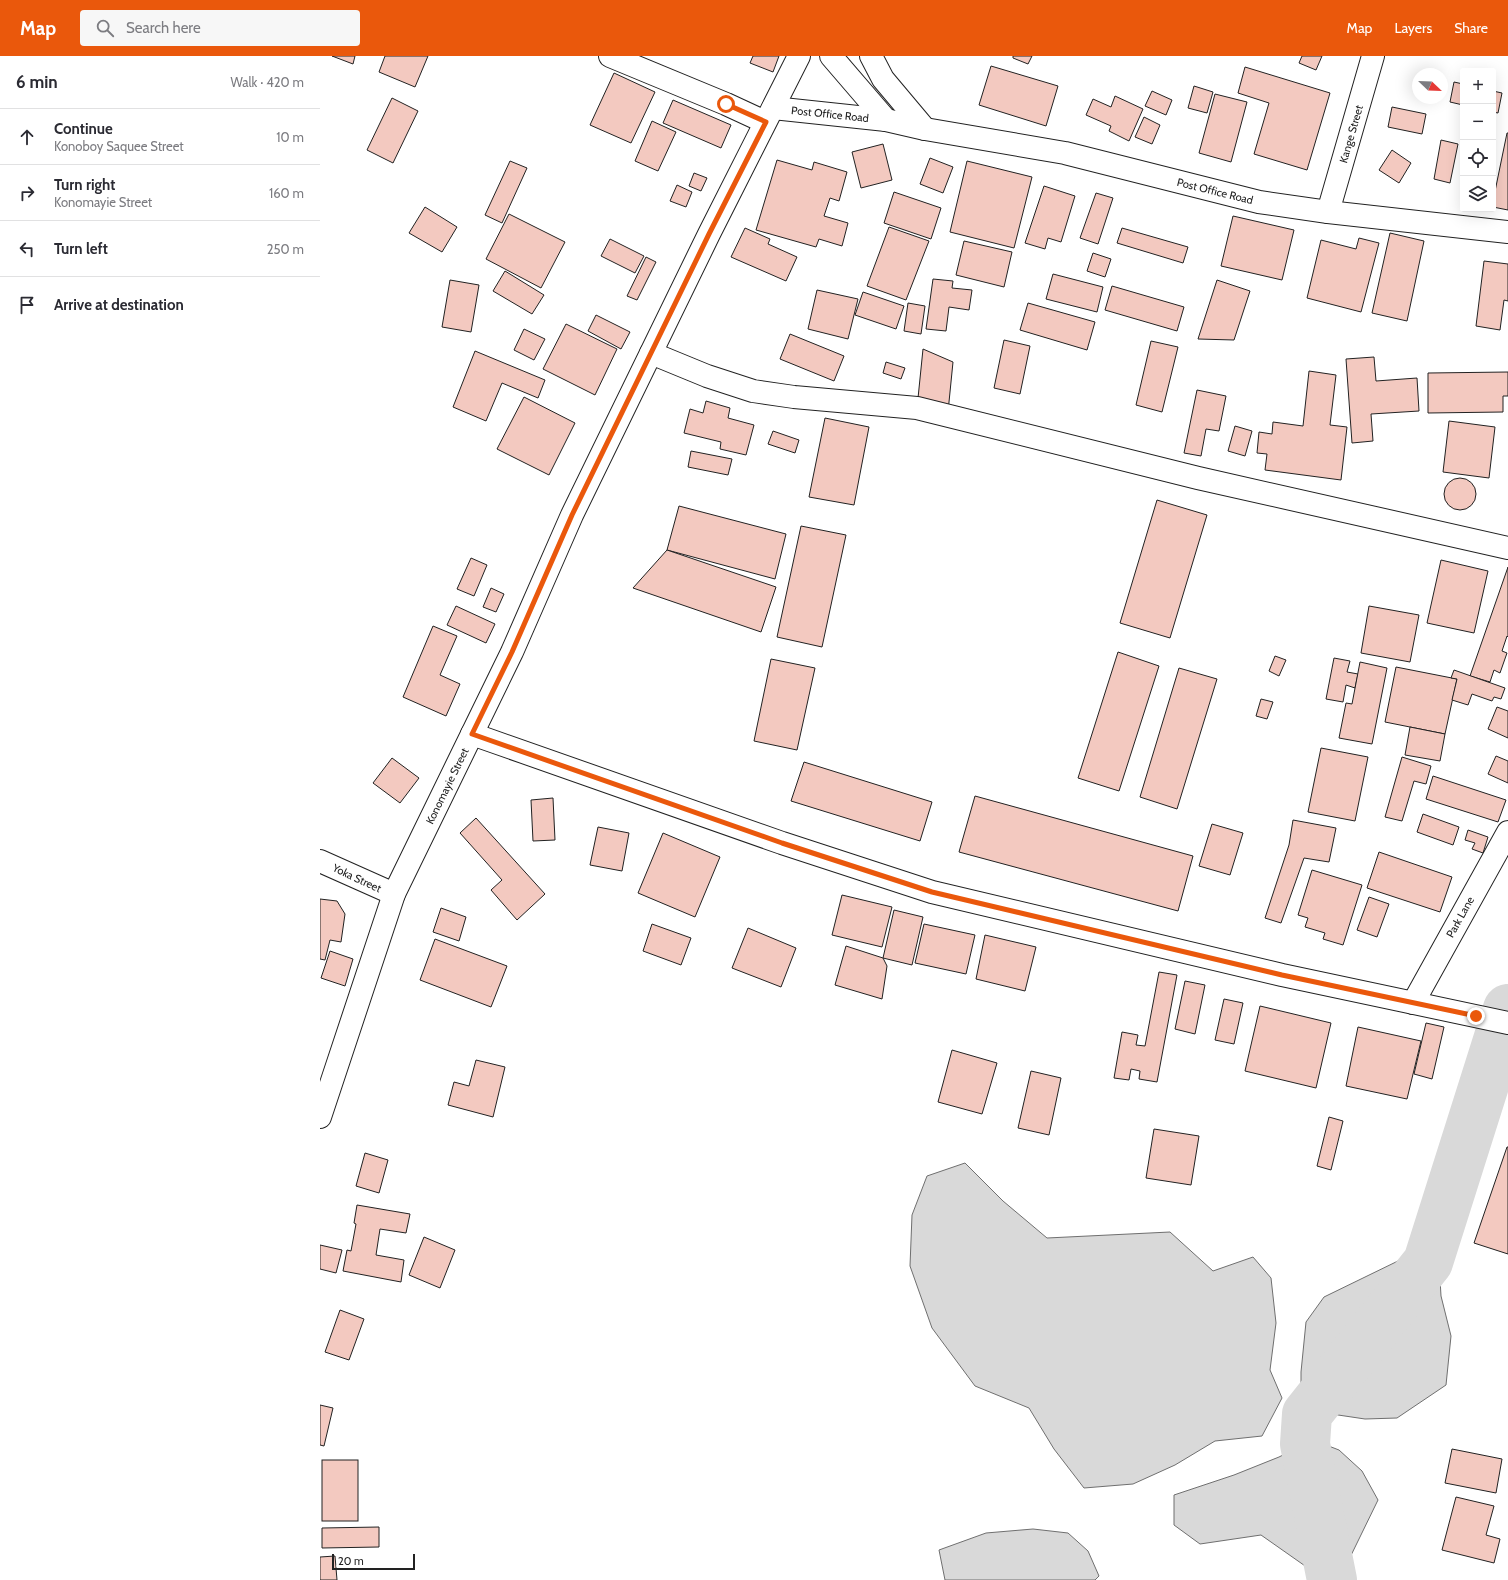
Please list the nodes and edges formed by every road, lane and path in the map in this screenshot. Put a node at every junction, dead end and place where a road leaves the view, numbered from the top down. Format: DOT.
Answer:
graph roads {
  1 [pos="610,56"];
  2 [pos="799,56"];
  3 [pos="831,56"];
  4 [pos="871,56"];
  5 [pos="1373,56"];
  6 [pos="769,115"];
  7 [pos="886,120"];
  8 [pos="925,129"];
  9 [pos="1328,212"];
  10 [pos="1508,232"];
  11 [pos="652,353"];
  12 [pos="1508,548"];
  13 [pos="472,734"];
  14 [pos="1508,832"];
  15 [pos="320,861"];
  16 [pos="394,894"];
  17 [pos="1413,1003"];
  18 [pos="1508,1023"];
  19 [pos="320,1117"];
  1 -- 6 [label="street, Post Office Road"];
  2 -- 6 [label="street, Konomayie Street"];
  3 -- 7 [label="street, Post Office Road"];
  4 -- 8 [label="street"];
  5 -- 9 [label="street, Kange Street"];
  6 -- 7 [label="street, Post Office Road"];
  6 -- 11 [label="street, Konomayie Street"];
  7 -- 8 [label="street, Post Office Road"];
  8 -- 9 [label="street, Post Office Road"];
  9 -- 10 [label="street, Post Office Road"];
  11 -- 12 [label="street"];
  11 -- 13 [label="street, Konomayie Street"];
  13 -- 16 [label="street, Konomayie Street"];
  13 -- 17 [label="street"];
  14 -- 17 [label="street, Park Lane"];
  15 -- 16 [label="street, Yoka Street"];
  16 -- 19 [label="street, Konomayie Street"];
  17 -- 18 [label="street"];
}
